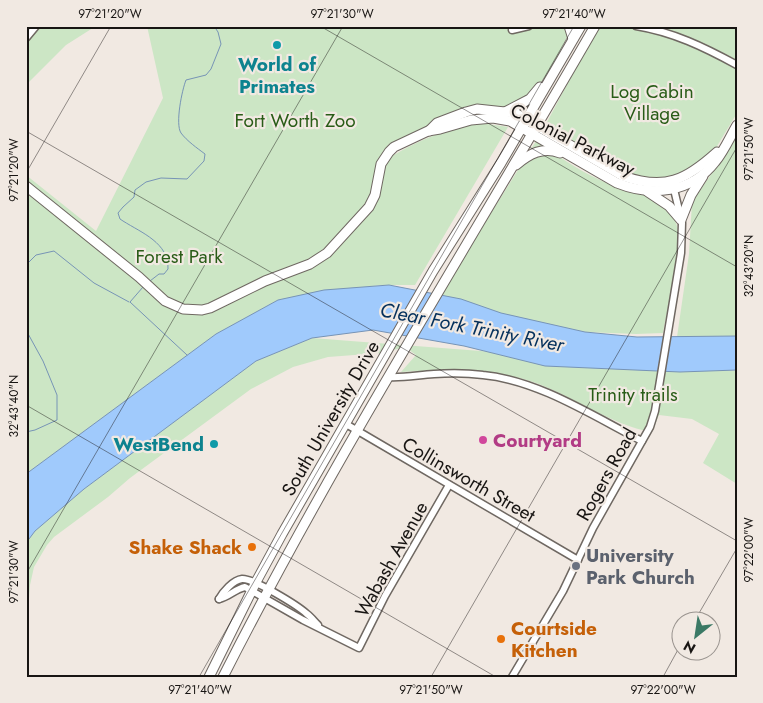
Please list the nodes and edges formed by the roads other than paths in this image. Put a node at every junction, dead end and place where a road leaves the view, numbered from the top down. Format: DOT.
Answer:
graph roads {
  1 [pos="36,26"];
  2 [pos="529,26"];
  3 [pos="569,26"];
  4 [pos="581,26"];
  5 [pos="595,26"];
  6 [pos="636,26"];
  7 [pos="512,30"];
  8 [pos="26,38"];
  9 [pos="573,39"];
  10 [pos="565,53"];
  11 [pos="737,65"];
  12 [pos="506,112"];
  13 [pos="524,123"];
  14 [pos="737,125"];
  15 [pos="535,130"];
  16 [pos="428,131"];
  17 [pos="722,150"];
  18 [pos="578,160"];
  19 [pos="509,172"];
  20 [pos="706,172"];
  21 [pos="673,185"];
  22 [pos="26,186"];
  23 [pos="646,191"];
  24 [pos="681,220"];
  25 [pos="387,349"];
  26 [pos="388,377"];
  27 [pos="346,424"];
  28 [pos="358,431"];
  29 [pos="642,441"];
  30 [pos="449,485"];
  31 [pos="578,560"];
  32 [pos="256,582"];
  33 [pos="268,589"];
  34 [pos="252,592"];
  35 [pos="263,598"];
  36 [pos="320,628"];
  37 [pos="211,675"];
  38 [pos="223,677"];
  39 [pos="512,677"];
  1 -- 8 [label="street"];
  2 -- 7 [label="street"];
  3 -- 9 [label="main road"];
  4 -- 9 [label="main road, South University Drive"];
  5 -- 15 [label="main road, South University Drive"];
  6 -- 11 [label="street"];
  9 -- 10 [label="main road, South University Drive"];
  10 -- 12 [label="main road"];
  10 -- 13 [label="main road, South University Drive"];
  12 -- 13 [label="main road, Colonial Parkway"];
  12 -- 16 [label="main road, Colonial Parkway"];
  13 -- 15 [label="main road, Colonial Parkway"];
  13 -- 16 [label="main road, Colonial Parkway"];
  13 -- 25 [label="main road, South University Drive"];
  14 -- 17 [label="main road"];
  15 -- 18 [label="main road, Colonial Parkway"];
  15 -- 19 [label="main road, South University Drive"];
  15 -- 21 [label="main road, Colonial Parkway"];
  16 -- 22 [label="main road, Colonial Parkway"];
  17 -- 20 [label="main road"];
  17 -- 21 [label="main road"];
  18 -- 19 [label="main road"];
  18 -- 23 [label="main road, Colonial Parkway"];
  19 -- 26 [label="main road, South University Drive"];
  20 -- 21 [label="main road"];
  20 -- 24 [label="main road"];
  21 -- 23 [label="main road, Colonial Parkway"];
  21 -- 24 [label="street, Rogers Road"];
  23 -- 24 [label="main road"];
  24 -- 29 [label="street, Rogers Road"];
  25 -- 26 [label="main road"];
  25 -- 27 [label="main road, South University Drive"];
  26 -- 28 [label="main road, South University Drive"];
  26 -- 29 [label="street"];
  27 -- 28 [label="street, Collinsworth Street"];
  27 -- 32 [label="main road, South University Drive"];
  28 -- 30 [label="street, Collinsworth Street"];
  28 -- 33 [label="main road, South University Drive"];
  29 -- 31 [label="street, Rogers Road"];
  30 -- 31 [label="street, Collinsworth Street"];
  30 -- 36 [label="street, Wabash Avenue"];
  31 -- 39 [label="street, Rogers Road"];
  32 -- 33 [label="street"];
  32 -- 34 [label="main road, South University Drive"];
  32 -- 34 [label="street"];
  33 -- 35 [label="main road, South University Drive"];
  33 -- 36 [label="street"];
  34 -- 35 [label="street"];
  34 -- 37 [label="main road, South University Drive"];
  35 -- 36 [label="street"];
  35 -- 38 [label="main road, South University Drive"];
}
